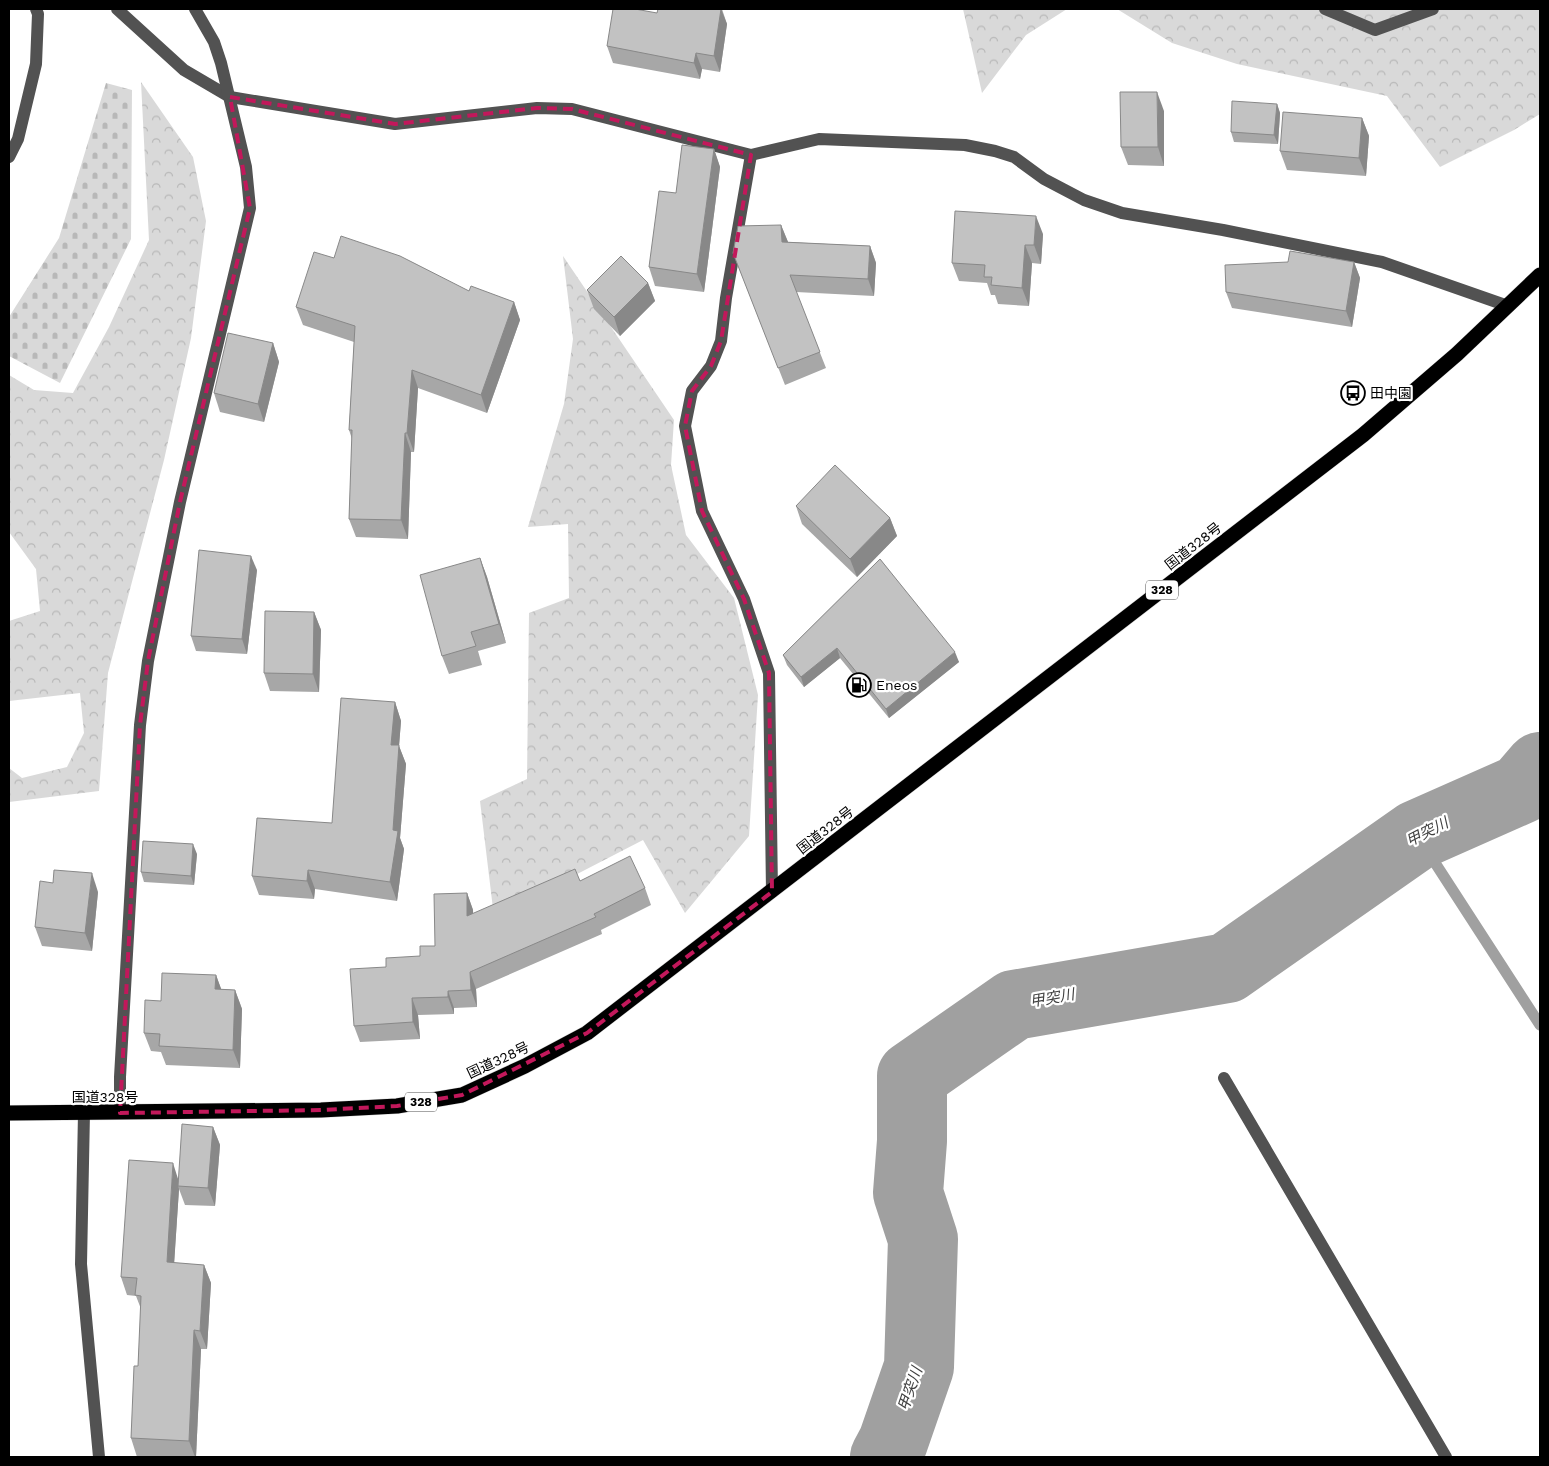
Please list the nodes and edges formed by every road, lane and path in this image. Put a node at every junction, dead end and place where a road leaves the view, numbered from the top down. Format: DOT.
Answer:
graph roads {
  1 [pos="36,9"];
  2 [pos="116,9"];
  3 [pos="195,9"];
  4 [pos="1325,9"];
  5 [pos="1433,9"];
  6 [pos="230,97"];
  7 [pos="751,155"];
  8 [pos="9,158"];
  9 [pos="1540,275"];
  10 [pos="1508,306"];
  11 [pos="772,892"];
  12 [pos="1224,1078"];
  13 [pos="84,1113"];
  14 [pos="120,1113"];
  15 [pos="9,1114"];
  16 [pos="99,1457"];
  17 [pos="1446,1457"];
  1 -- 8 [label="street"];
  2 -- 6 [label="street"];
  3 -- 6 [label="street"];
  4 -- 5 [label="street"];
  6 -- 7 [label="street"];
  6 -- 14 [label="street"];
  7 -- 10 [label="street"];
  7 -- 11 [label="street"];
  9 -- 10 [label="highway, 国道328号 / 328"];
  10 -- 11 [label="highway, 国道328号 / 328"];
  11 -- 14 [label="highway, 国道328号 / 328"];
  12 -- 17 [label="street"];
  13 -- 14 [label="highway, 国道328号 / 328"];
  13 -- 15 [label="highway, 国道328号 / 328"];
  13 -- 16 [label="street"];
}
